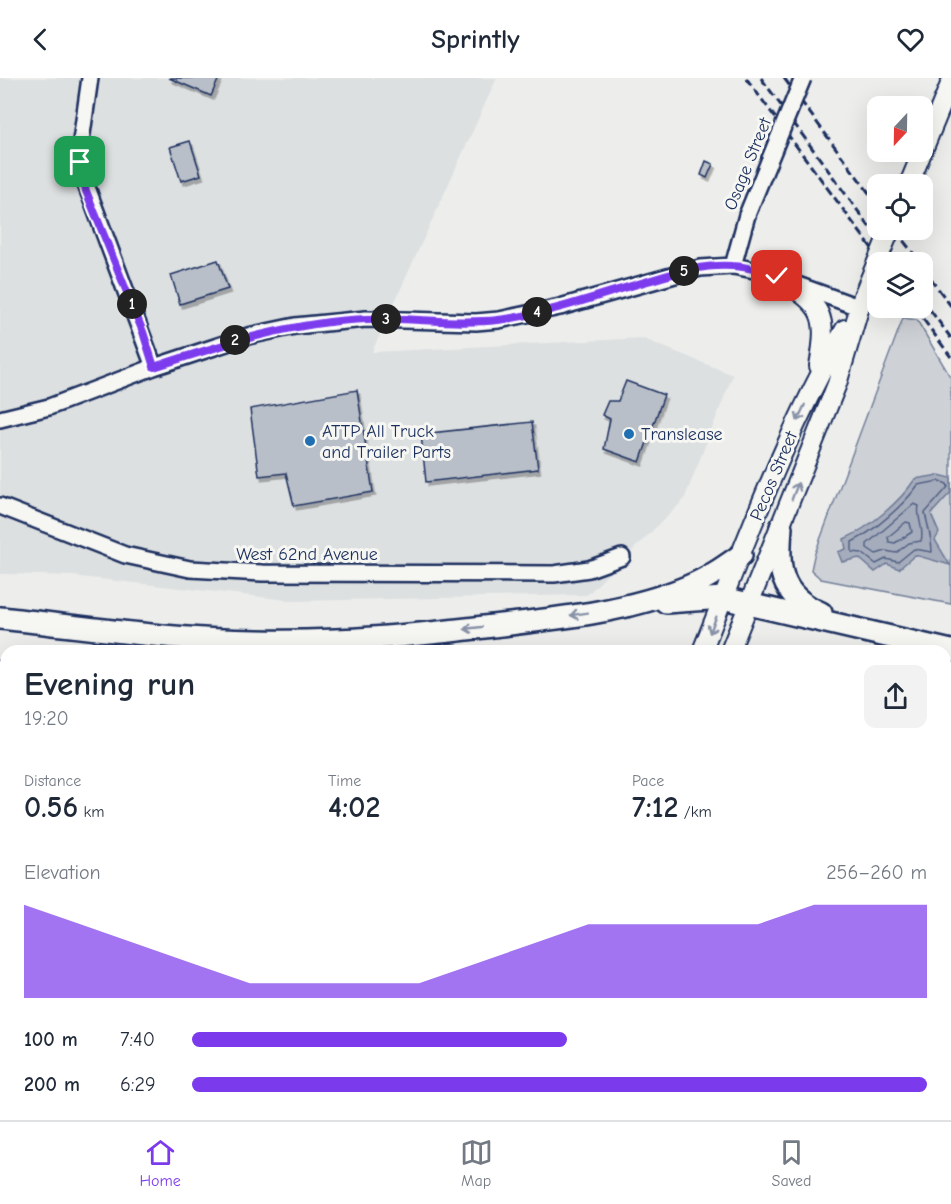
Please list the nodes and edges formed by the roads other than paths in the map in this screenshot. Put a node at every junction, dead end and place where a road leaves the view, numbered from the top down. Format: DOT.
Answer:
graph roads {
  1 [pos="90,78"];
  2 [pos="803,78"];
  3 [pos="951,82"];
  4 [pos="951,92"];
  5 [pos="913,174"];
  6 [pos="921,174"];
  7 [pos="886,240"];
  8 [pos="734,266"];
  9 [pos="777,276"];
  10 [pos="861,301"];
  11 [pos="154,367"];
  12 [pos="817,377"];
  13 [pos="0,419"];
  14 [pos="0,506"];
  15 [pos="781,527"];
  16 [pos="741,555"];
  17 [pos="622,557"];
  18 [pos="723,598"];
  19 [pos="749,603"];
  20 [pos="626,605"];
  21 [pos="0,618"];
  22 [pos="0,626"];
  23 [pos="860,629"];
  24 [pos="141,645"];
  25 [pos="704,645"];
  26 [pos="732,645"];
  27 [pos="926,645"];
  1 -- 11 [label="street"];
  2 -- 8 [label="street, Osage Street, bridge"];
  3 -- 5 [label="main road"];
  4 -- 6 [label="street"];
  7 -- 10 [label="main road, Pecos Street, bridge"];
  8 -- 9 [label="street"];
  8 -- 11 [label="street"];
  9 -- 10 [label="street"];
  9 -- 12 [label="main road"];
  10 -- 12 [label="main road, Pecos Street"];
  15 -- 10 [label="main road, Pecos Street, one-way"];
  11 -- 13 [label="street"];
  12 -- 16 [label="main road, Pecos Street, one-way"];
  14 -- 17 [label="street, West 62nd Avenue"];
  15 -- 19 [label="main road, Pecos Street"];
  15 -- 23 [label="highway"];
  16 -- 18 [label="main road, Pecos Street"];
  16 -- 20 [label="highway"];
  18 -- 19 [label="highway"];
  18 -- 20 [label="highway"];
  18 -- 25 [label="main road, Pecos Street, one-way"];
  19 -- 23 [label="highway"];
  19 -- 26 [label="main road, Pecos Street"];
  20 -- 21 [label="highway, one-way"];
  22 -- 24 [label="highway"];
  23 -- 27 [label="highway"];
}
